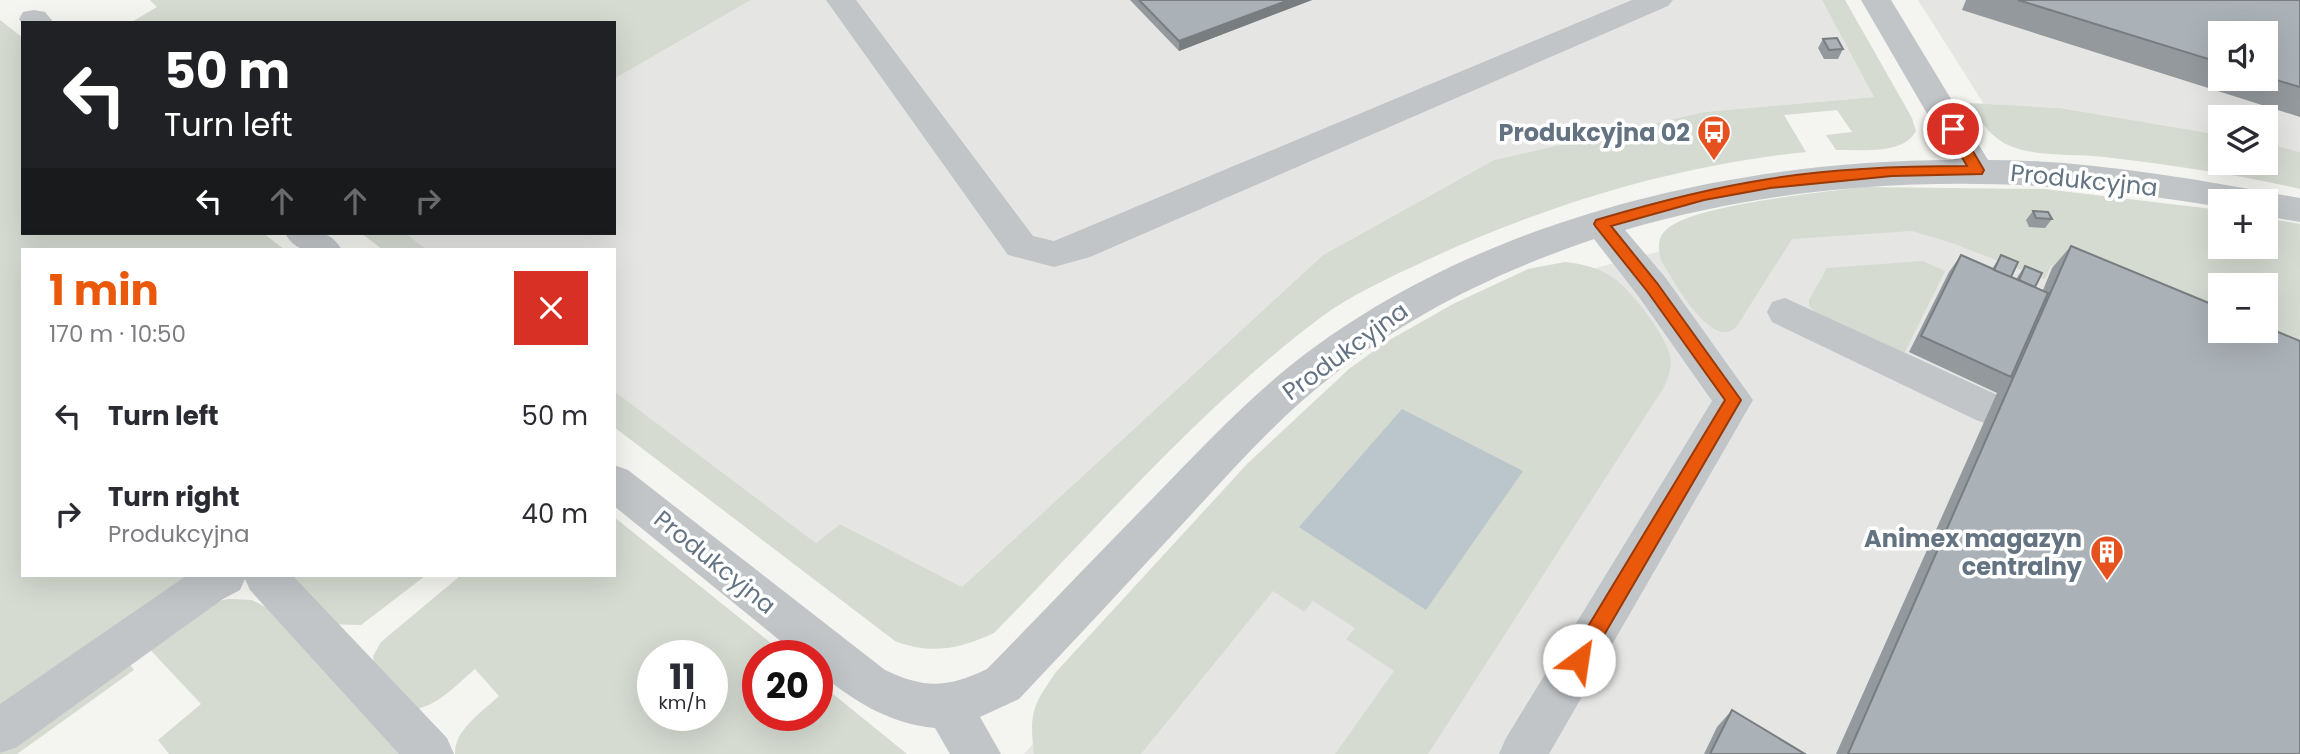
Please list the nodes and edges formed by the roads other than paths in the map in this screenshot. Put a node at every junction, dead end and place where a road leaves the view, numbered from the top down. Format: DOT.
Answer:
graph roads {
  1 [pos="841,0"];
  2 [pos="1658,0"];
  3 [pos="1876,0"];
  4 [pos="1977,170"];
  5 [pos="2208,195"];
  6 [pos="2278,206"];
  7 [pos="2300,211"];
  8 [pos="1601,224"];
  9 [pos="305,235"];
  10 [pos="321,248"];
  11 [pos="1785,312"];
  12 [pos="1990,409"];
  13 [pos="616,484"];
  14 [pos="223,577"];
  15 [pos="266,577"];
  16 [pos="947,706"];
  17 [pos="0,731"];
  18 [pos="430,754"];
  19 [pos="977,754"];
  20 [pos="1523,754"];
  1 -- 2 [label="street"];
  3 -- 4 [label="street"];
  4 -- 5 [label="street, Produkcyjna"];
  4 -- 8 [label="street, Produkcyjna"];
  6 -- 7 [label="street"];
  8 -- 16 [label="street, Produkcyjna"];
  8 -- 20 [label="street"];
  9 -- 10 [label="street"];
  11 -- 12 [label="street"];
  13 -- 16 [label="street, Produkcyjna"];
  14 -- 17 [label="street"];
  15 -- 18 [label="street"];
  16 -- 19 [label="street"];
}
